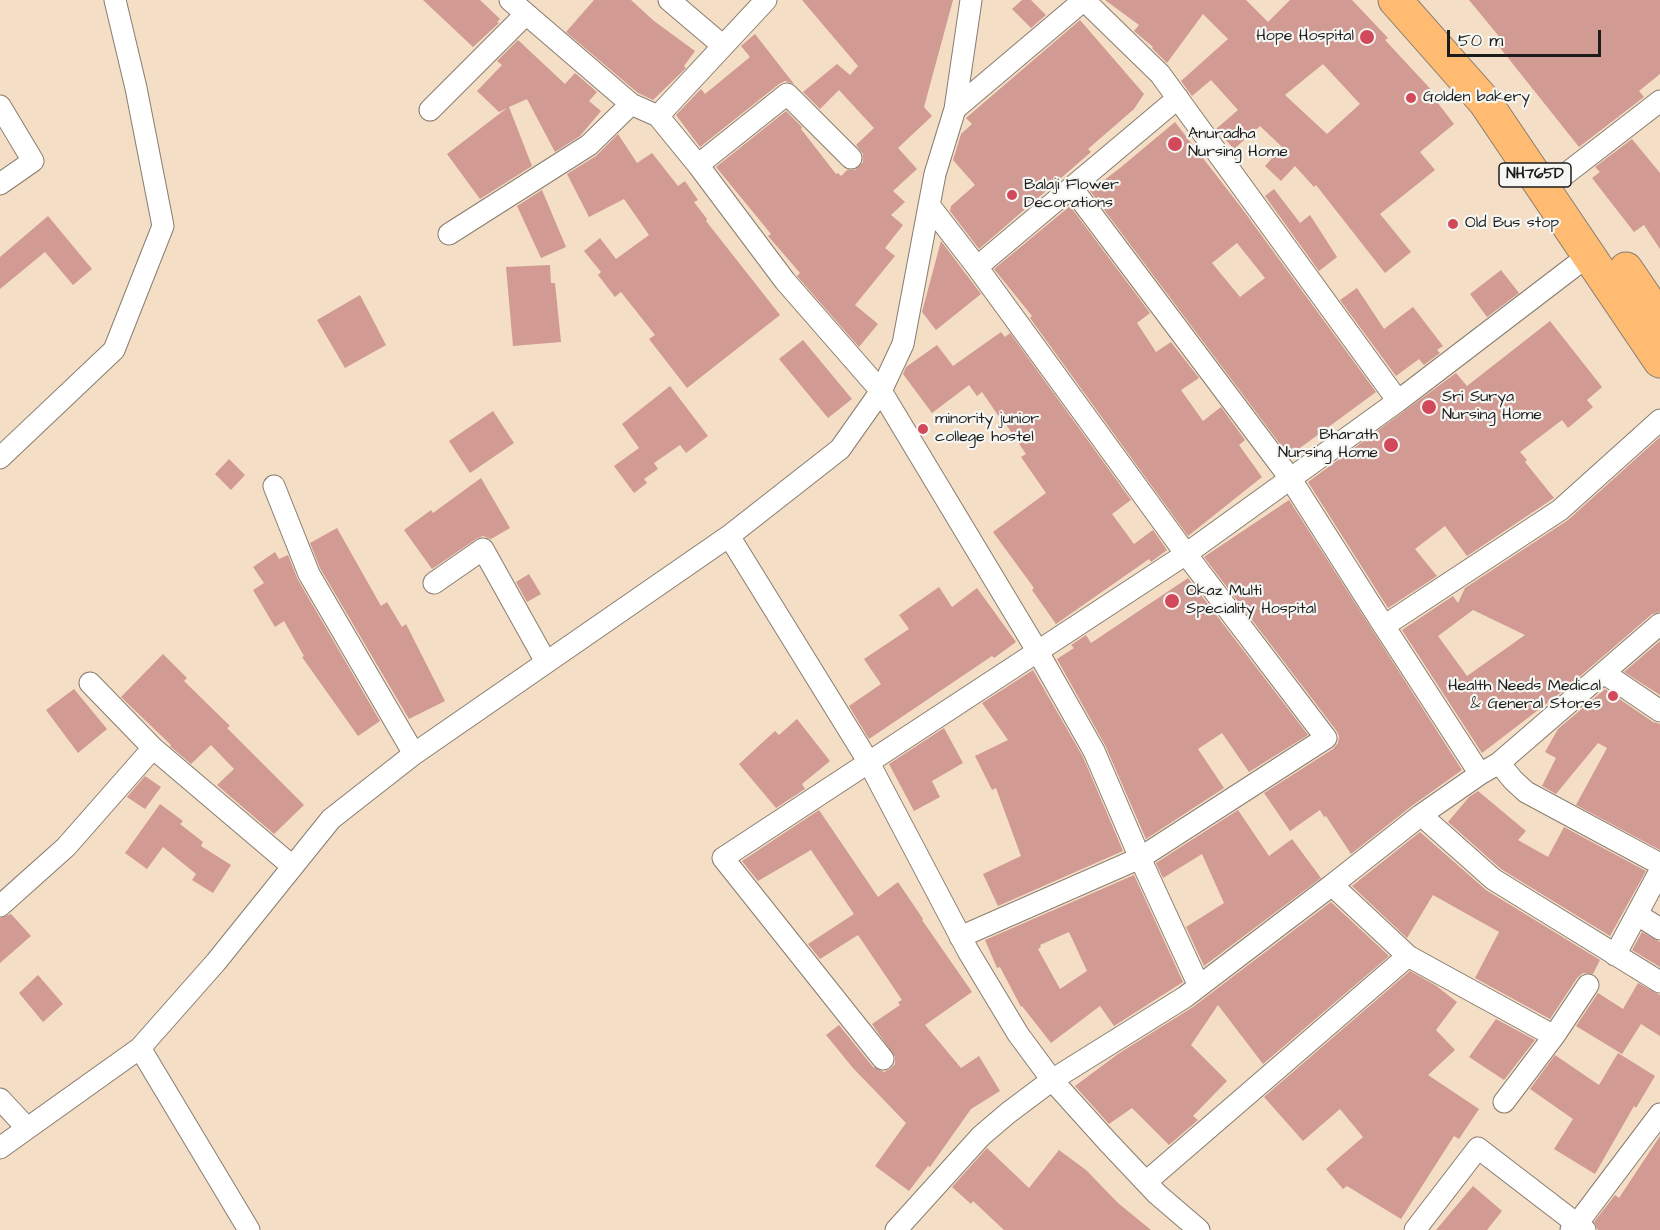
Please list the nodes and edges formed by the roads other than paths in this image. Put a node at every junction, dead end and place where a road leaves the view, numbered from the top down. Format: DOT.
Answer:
graph roads {
  1 [pos="115,0"];
  2 [pos="510,0"];
  3 [pos="669,0"];
  4 [pos="766,0"];
  5 [pos="1084,0"];
  6 [pos="1395,0"];
  7 [pos="1423,0"];
  8 [pos="969,1"];
  9 [pos="526,14"];
  10 [pos="722,45"];
  11 [pos="1179,98"];
  12 [pos="1660,101"];
  13 [pos="631,105"];
  14 [pos="0,106"];
  15 [pos="954,109"];
  16 [pos="430,110"];
  17 [pos="658,116"];
  18 [pos="851,158"];
  19 [pos="698,165"];
  20 [pos="1563,176"];
  21 [pos="0,184"];
  22 [pos="1072,188"];
  23 [pos="929,205"];
  24 [pos="449,234"];
  25 [pos="1589,255"];
  26 [pos="977,267"];
  27 [pos="1660,319"];
  28 [pos="1660,361"];
  29 [pos="881,391"];
  30 [pos="1398,400"];
  31 [pos="1660,420"];
  32 [pos="0,458"];
  33 [pos="1290,478"];
  34 [pos="274,486"];
  35 [pos="729,536"];
  36 [pos="1186,554"];
  37 [pos="434,583"];
  38 [pos="1660,624"];
  39 [pos="1384,626"];
  40 [pos="1038,652"];
  41 [pos="546,662"];
  42 [pos="1604,673"];
  43 [pos="90,683"];
  44 [pos="1660,711"];
  45 [pos="153,748"];
  46 [pos="414,754"];
  47 [pos="868,761"];
  48 [pos="1499,763"];
  49 [pos="1480,774"];
  50 [pos="1421,814"];
  51 [pos="1140,858"];
  52 [pos="1660,864"];
  53 [pos="292,866"];
  54 [pos="1660,871"];
  55 [pos="1332,885"];
  56 [pos="0,906"];
  57 [pos="1638,915"];
  58 [pos="1660,929"];
  59 [pos="960,937"];
  60 [pos="1615,955"];
  61 [pos="1408,956"];
  62 [pos="1660,982"];
  63 [pos="1199,986"];
  64 [pos="1588,986"];
  65 [pos="1554,1036"];
  66 [pos="140,1048"];
  67 [pos="883,1059"];
  68 [pos="1052,1080"];
  69 [pos="0,1099"];
  70 [pos="1504,1102"];
  71 [pos="1660,1114"];
  72 [pos="27,1128"];
  73 [pos="0,1148"];
  74 [pos="1146,1182"];
  75 [pos="1577,1228"];
  76 [pos="249,1230"];
  77 [pos="896,1230"];
  78 [pos="1199,1230"];
  79 [pos="1415,1230"];
  1 -- 32 [label="street"];
  2 -- 9 [label="street"];
  3 -- 10 [label="street"];
  4 -- 10 [label="street"];
  5 -- 11 [label="street"];
  5 -- 15 [label="street"];
  6 -- 25 [label="highway, NH765D"];
  7 -- 20 [label="highway, NH765D"];
  8 -- 15 [label="street"];
  9 -- 13 [label="street"];
  9 -- 16 [label="street"];
  10 -- 17 [label="street"];
  11 -- 22 [label="street"];
  11 -- 30 [label="street"];
  12 -- 20 [label="street"];
  13 -- 17 [label="street"];
  13 -- 24 [label="street"];
  14 -- 21 [label="street"];
  15 -- 23 [label="street"];
  17 -- 19 [label="street"];
  18 -- 19 [label="street"];
  19 -- 29 [label="street"];
  20 -- 27 [label="highway, NH765D"];
  22 -- 26 [label="street"];
  22 -- 33 [label="street"];
  23 -- 26 [label="street"];
  23 -- 29 [label="street"];
  25 -- 28 [label="highway, NH765D"];
  25 -- 30 [label="street"];
  26 -- 36 [label="street"];
  29 -- 35 [label="street"];
  29 -- 40 [label="street"];
  30 -- 33 [label="street"];
  31 -- 39 [label="street"];
  33 -- 36 [label="street"];
  33 -- 39 [label="street"];
  34 -- 46 [label="street"];
  35 -- 41 [label="street"];
  35 -- 47 [label="street"];
  36 -- 40 [label="street"];
  36 -- 51 [label="street"];
  37 -- 41 [label="street"];
  38 -- 42 [label="street"];
  39 -- 49 [label="street"];
  40 -- 47 [label="street"];
  40 -- 51 [label="street"];
  41 -- 46 [label="street"];
  42 -- 44 [label="street"];
  42 -- 48 [label="street"];
  43 -- 45 [label="street"];
  45 -- 53 [label="street"];
  45 -- 56 [label="street"];
  46 -- 53 [label="street"];
  47 -- 59 [label="street"];
  47 -- 67 [label="street"];
  48 -- 49 [label="street"];
  48 -- 52 [label="street"];
  49 -- 50 [label="street"];
  50 -- 55 [label="street"];
  50 -- 60 [label="street"];
  51 -- 59 [label="street"];
  51 -- 63 [label="street"];
  53 -- 66 [label="street"];
  54 -- 57 [label="street"];
  55 -- 61 [label="street"];
  55 -- 63 [label="street"];
  57 -- 58 [label="street"];
  57 -- 60 [label="street"];
  59 -- 68 [label="street"];
  60 -- 62 [label="street"];
  61 -- 65 [label="street"];
  61 -- 74 [label="street"];
  63 -- 68 [label="street"];
  64 -- 65 [label="street"];
  65 -- 70 [label="street"];
  66 -- 72 [label="street"];
  66 -- 76 [label="street"];
  68 -- 74 [label="street"];
  68 -- 77 [label="street"];
  69 -- 72 [label="street"];
  71 -- 75 [label="street"];
  72 -- 73 [label="street"];
  74 -- 78 [label="street"];
  75 -- 79 [label="street"];
}
